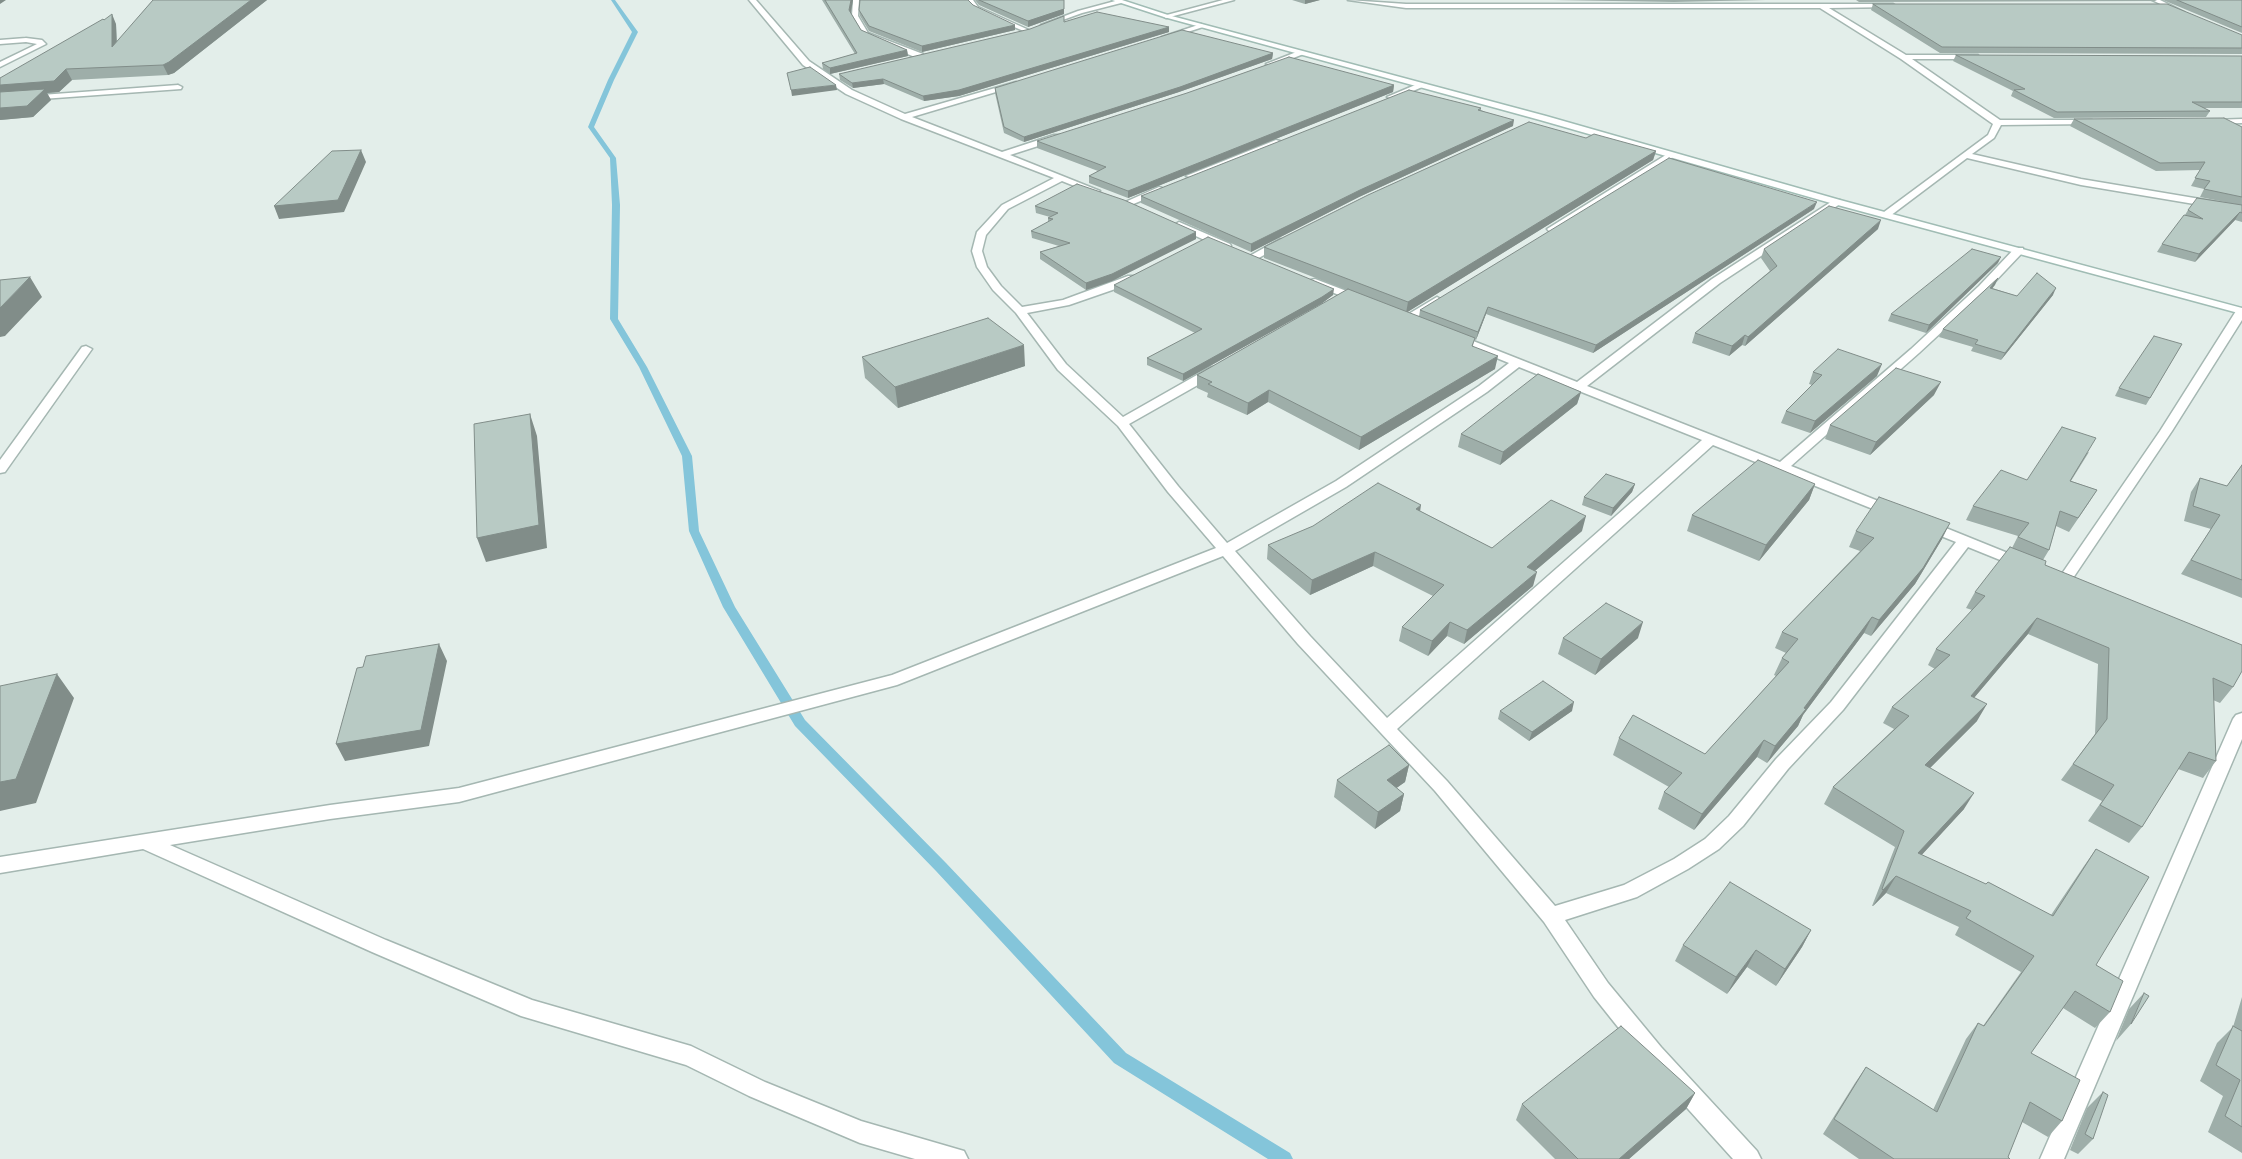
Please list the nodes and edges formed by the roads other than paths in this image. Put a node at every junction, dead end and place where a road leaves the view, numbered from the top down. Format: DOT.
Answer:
graph roads {
  1 [pos="752,0"];
  2 [pos="856,0"];
  3 [pos="969,0"];
  4 [pos="1231,0"];
  5 [pos="1351,0"];
  6 [pos="1812,0"];
  7 [pos="1117,1"];
  8 [pos="2152,3"];
  9 [pos="1821,5"];
  10 [pos="1900,6"];
  11 [pos="1166,16"];
  12 [pos="2192,16"];
  13 [pos="1201,26"];
  14 [pos="1028,31"];
  15 [pos="1010,35"];
  16 [pos="1154,40"];
  17 [pos="0,42"];
  18 [pos="1302,53"];
  19 [pos="929,54"];
  20 [pos="920,56"];
  21 [pos="1904,57"];
  22 [pos="1984,57"];
  23 [pos="901,61"];
  24 [pos="0,65"];
  25 [pos="1265,66"];
  26 [pos="1024,80"];
  27 [pos="1423,85"];
  28 [pos="178,87"];
  29 [pos="0,100"];
  30 [pos="1381,102"];
  31 [pos="904,117"];
  32 [pos="1543,118"];
  33 [pos="2103,122"];
  34 [pos="2205,122"];
  35 [pos="2242,122"];
  36 [pos="1998,123"];
  37 [pos="1525,127"];
  38 [pos="1065,134"];
  39 [pos="1287,139"];
  40 [pos="1001,155"];
  41 [pos="1672,155"];
  42 [pos="1964,155"];
  43 [pos="1059,179"];
  44 [pos="1119,200"];
  45 [pos="1837,202"];
  46 [pos="2242,209"];
  47 [pos="1146,211"];
  48 [pos="1887,214"];
  49 [pos="1164,219"];
  50 [pos="1541,236"];
  51 [pos="1209,238"];
  52 [pos="1287,238"];
  53 [pos="1193,247"];
  54 [pos="2019,250"];
  55 [pos="1243,254"];
  56 [pos="1268,264"];
  57 [pos="1142,273"];
  58 [pos="1303,278"];
  59 [pos="1450,292"];
  60 [pos="1346,294"];
  61 [pos="1333,304"];
  62 [pos="1373,304"];
  63 [pos="1020,311"];
  64 [pos="2242,311"];
  65 [pos="1426,325"];
  66 [pos="1445,333"];
  67 [pos="86,349"];
  68 [pos="1518,362"];
  69 [pos="1222,366"];
  70 [pos="1579,386"];
  71 [pos="1122,423"];
  72 [pos="1710,440"];
  73 [pos="1781,468"];
  74 [pos="0,469"];
  75 [pos="1965,541"];
  76 [pos="1227,549"];
  77 [pos="2028,566"];
  78 [pos="2064,581"];
  79 [pos="2242,719"];
  80 [pos="1387,728"];
  81 [pos="145,842"];
  82 [pos="0,865"];
  83 [pos="1550,916"];
  84 [pos="956,1159"];
  85 [pos="1749,1159"];
  86 [pos="2052,1159"];
  1 -- 31 [label="street"];
  2 -- 20 [label="street"];
  3 -- 14 [label="street"];
  4 -- 11 [label="street"];
  5 -- 9 [label="street"];
  6 -- 9 [label="street"];
  7 -- 11 [label="street"];
  7 -- 14 [label="street"];
  8 -- 12 [label="street"];
  9 -- 10 [label="street"];
  9 -- 21 [label="street"];
  11 -- 13 [label="street"];
  13 -- 16 [label="street"];
  13 -- 18 [label="street"];
  14 -- 15 [label="street"];
  17 -- 24 [label="street"];
  18 -- 25 [label="street"];
  18 -- 27 [label="street"];
  19 -- 20 [label="street"];
  20 -- 23 [label="street"];
  21 -- 22 [label="street"];
  21 -- 36 [label="street"];
  26 -- 31 [label="street"];
  27 -- 30 [label="street"];
  27 -- 32 [label="street"];
  28 -- 29 [label="street"];
  31 -- 40 [label="street"];
  32 -- 37 [label="street"];
  32 -- 41 [label="street"];
  33 -- 36 [label="street"];
  34 -- 35 [label="street"];
  36 -- 42 [label="street"];
  38 -- 40 [label="street"];
  39 -- 44 [label="street"];
  40 -- 43 [label="street"];
  41 -- 45 [label="street"];
  41 -- 50 [label="street"];
  42 -- 46 [label="street"];
  42 -- 48 [label="street"];
  43 -- 44 [label="street"];
  43 -- 63 [label="street"];
  44 -- 47 [label="street"];
  45 -- 48 [label="street"];
  45 -- 70 [label="street"];
  48 -- 54 [label="street"];
  49 -- 51 [label="street"];
  51 -- 53 [label="street"];
  51 -- 55 [label="street"];
  52 -- 55 [label="street"];
  54 -- 64 [label="street"];
  54 -- 73 [label="street"];
  55 -- 56 [label="street"];
  57 -- 63 [label="street"];
  58 -- 60 [label="street"];
  59 -- 65 [label="street"];
  60 -- 61 [label="street"];
  60 -- 62 [label="street"];
  63 -- 71 [label="street"];
  64 -- 78 [label="street"];
  66 -- 68 [label="street"];
  67 -- 74 [label="street"];
  68 -- 70 [label="street"];
  68 -- 76 [label="street"];
  69 -- 71 [label="street"];
  70 -- 72 [label="street"];
  71 -- 76 [label="street"];
  72 -- 73 [label="street"];
  72 -- 80 [label="street"];
  73 -- 75 [label="street"];
  75 -- 77 [label="street"];
  75 -- 83 [label="street"];
  76 -- 80 [label="street"];
  76 -- 81 [label="street"];
  79 -- 86 [label="street"];
  80 -- 83 [label="street"];
  81 -- 82 [label="street"];
  81 -- 84 [label="street"];
  83 -- 85 [label="street"];
}
